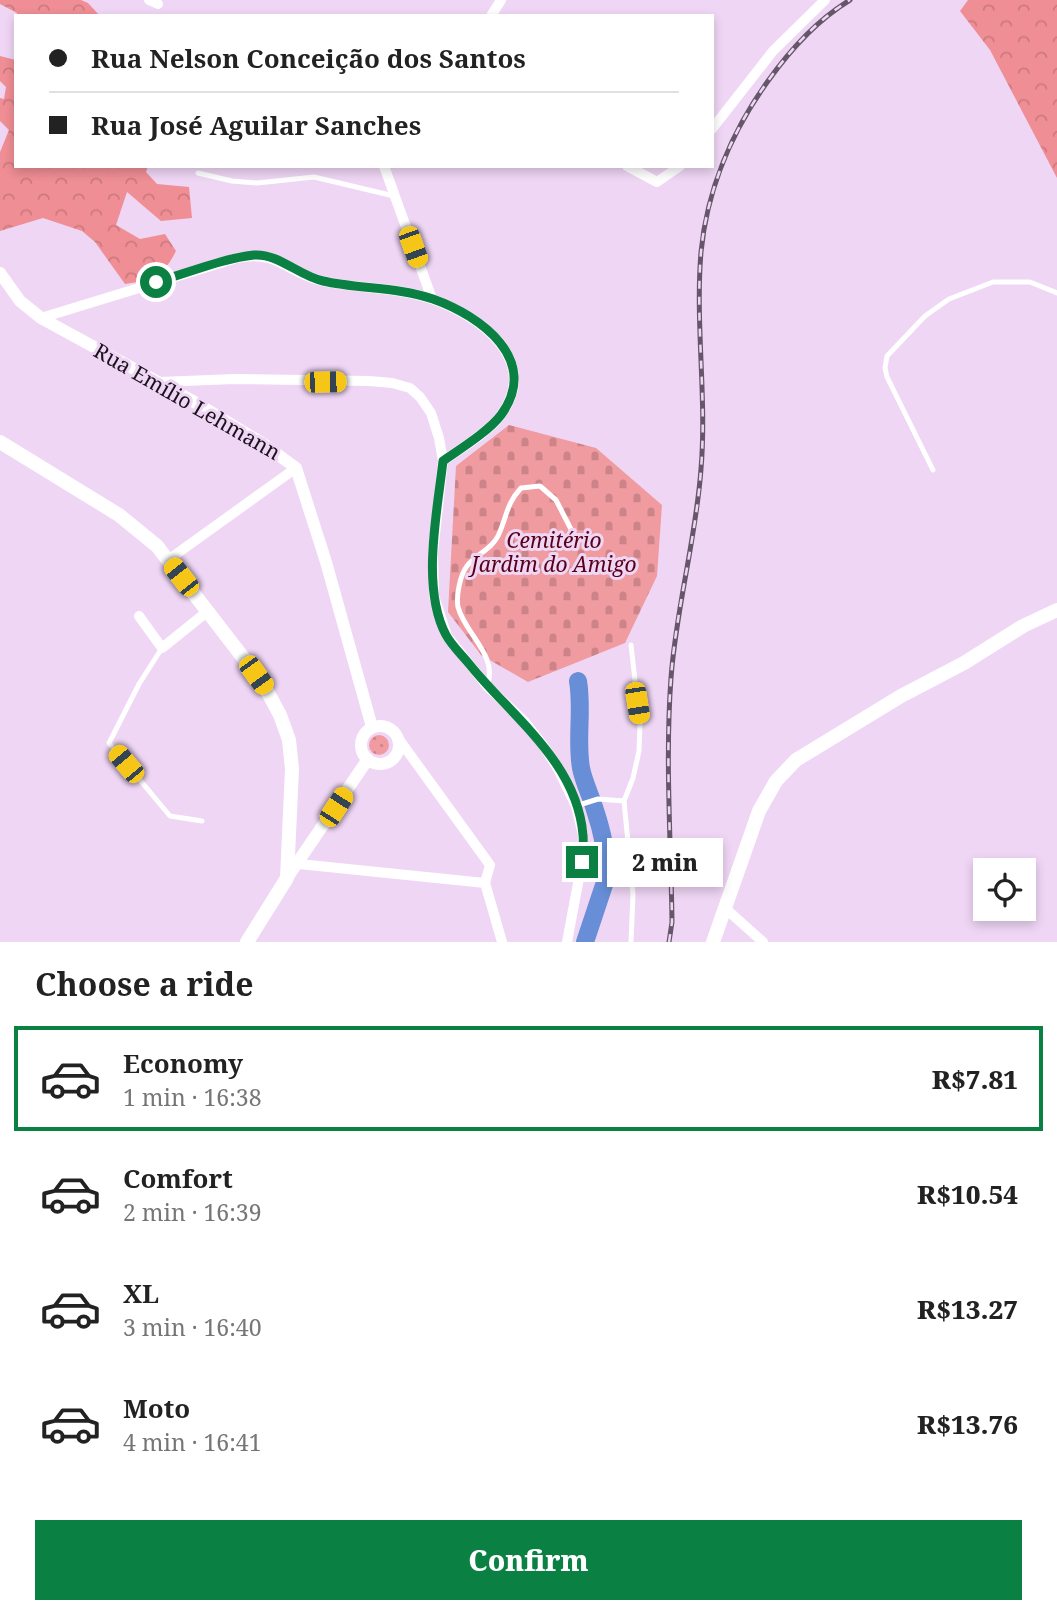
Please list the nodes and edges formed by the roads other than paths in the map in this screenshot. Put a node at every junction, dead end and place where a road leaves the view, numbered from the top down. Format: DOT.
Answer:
graph roads {
  1 [pos="825,0"];
  2 [pos="714,125"];
  3 [pos="385,168"];
  4 [pos="631,168"];
  5 [pos="677,168"];
  6 [pos="198,173"];
  7 [pos="394,196"];
  8 [pos="0,273"];
  9 [pos="1057,293"];
  10 [pos="432,299"];
  11 [pos="41,318"];
  12 [pos="159,382"];
  13 [pos="0,442"];
  14 [pos="443,461"];
  15 [pos="296,468"];
  16 [pos="933,470"];
  17 [pos="576,539"];
  18 [pos="168,560"];
  19 [pos="1057,610"];
  20 [pos="208,611"];
  21 [pos="139,616"];
  22 [pos="631,645"];
  23 [pos="162,648"];
  24 [pos="487,686"];
  25 [pos="372,727"];
  26 [pos="404,753"];
  27 [pos="368,759"];
  28 [pos="624,801"];
  29 [pos="581,805"];
  30 [pos="202,821"];
  31 [pos="299,864"];
  32 [pos="287,878"];
  33 [pos="485,883"];
  34 [pos="725,908"];
  35 [pos="247,942"];
  36 [pos="502,942"];
  37 [pos="567,942"];
  38 [pos="631,942"];
  39 [pos="713,942"];
  40 [pos="763,942"];
  1 -- 2 [label="street"];
  3 -- 7 [label="street"];
  4 -- 5 [label="street"];
  6 -- 7 [label="lane"];
  7 -- 10 [label="street"];
  8 -- 11 [label="street, Rua Emílio Lehmann"];
  9 -- 16 [label="lane"];
  10 -- 11 [label="street"];
  10 -- 14 [label="street"];
  11 -- 12 [label="street, Rua Emílio Lehmann"];
  12 -- 14 [label="street"];
  12 -- 15 [label="street, Rua Emílio Lehmann"];
  13 -- 18 [label="main road"];
  14 -- 24 [label="street"];
  15 -- 18 [label="street"];
  15 -- 25 [label="street, Rua Emílio Lehmann"];
  17 -- 24 [label="lane"];
  18 -- 20 [label="main road"];
  19 -- 34 [label="main road"];
  20 -- 23 [label="street"];
  20 -- 32 [label="main road"];
  21 -- 23 [label="street"];
  22 -- 28 [label="lane"];
  23 -- 30 [label="lane"];
  24 -- 29 [label="street"];
  25 -- 26 [label="street"];
  25 -- 27 [label="street"];
  26 -- 27 [label="street"];
  26 -- 33 [label="street"];
  27 -- 31 [label="street"];
  28 -- 29 [label="lane"];
  28 -- 38 [label="lane"];
  29 -- 37 [label="street"];
  31 -- 32 [label="street"];
  31 -- 33 [label="street"];
  32 -- 35 [label="main road"];
  33 -- 36 [label="street"];
  34 -- 39 [label="main road"];
  34 -- 40 [label="street"];
}
